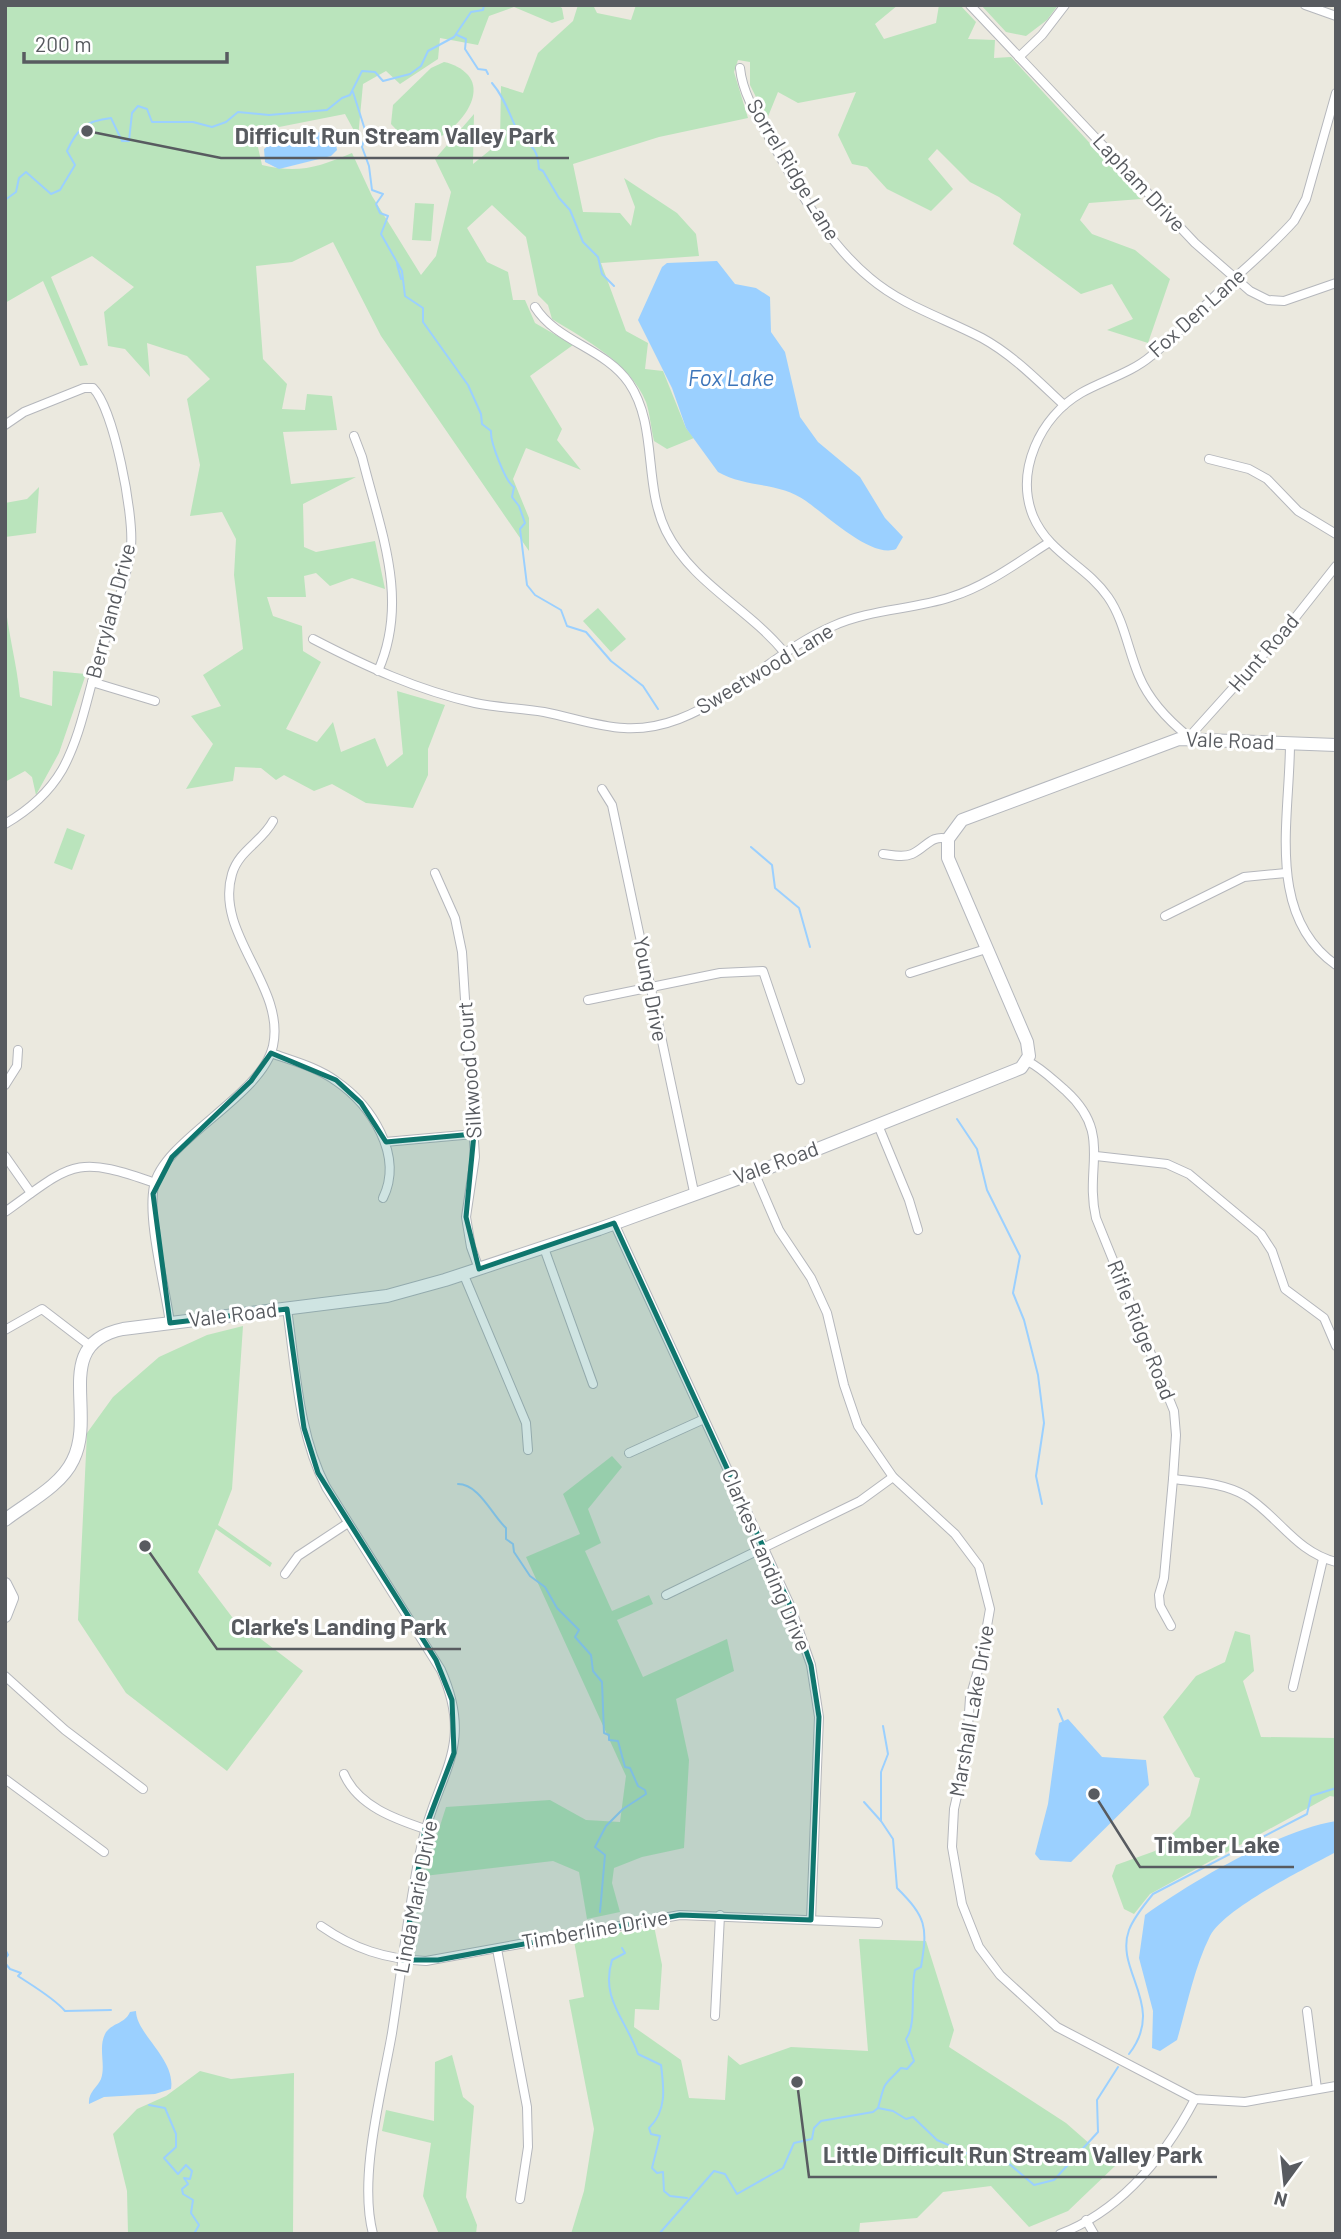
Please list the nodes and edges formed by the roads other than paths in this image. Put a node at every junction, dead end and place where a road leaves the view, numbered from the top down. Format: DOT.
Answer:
graph roads {
  1 [pos="970,5"];
  2 [pos="1065,5"];
  3 [pos="1305,5"];
  4 [pos="1336,16"];
  5 [pos="1019,57"];
  6 [pos="740,68"];
  7 [pos="1336,93"];
  8 [pos="1235,279"];
  9 [pos="1336,283"];
  10 [pos="535,307"];
  11 [pos="1064,405"];
  12 [pos="5,425"];
  13 [pos="354,436"];
  14 [pos="1209,459"];
  15 [pos="1336,534"];
  16 [pos="1048,542"];
  17 [pos="1336,566"];
  18 [pos="313,639"];
  19 [pos="784,652"];
  20 [pos="378,671"];
  21 [pos="92,682"];
  22 [pos="155,701"];
  23 [pos="1189,737"];
  24 [pos="1290,743"];
  25 [pos="1336,745"];
  26 [pos="602,789"];
  27 [pos="273,821"];
  28 [pos="5,824"];
  29 [pos="948,839"];
  30 [pos="883,854"];
  31 [pos="435,873"];
  32 [pos="1286,873"];
  33 [pos="1166,916"];
  34 [pos="986,949"];
  35 [pos="1336,965"];
  36 [pos="910,973"];
  37 [pos="650,989"];
  38 [pos="588,1000"];
  39 [pos="18,1050"];
  40 [pos="271,1053"];
  41 [pos="1027,1062"];
  42 [pos="800,1080"];
  43 [pos="5,1085"];
  44 [pos="878,1125"];
  45 [pos="474,1135"];
  46 [pos="385,1142"];
  47 [pos="5,1156"];
  48 [pos="1096,1156"];
  49 [pos="754,1172"];
  50 [pos="155,1183"];
  51 [pos="694,1192"];
  52 [pos="31,1194"];
  53 [pos="383,1198"];
  54 [pos="5,1212"];
  55 [pos="614,1223"];
  56 [pos="918,1230"];
  57 [pos="544,1248"];
  58 [pos="479,1269"];
  59 [pos="463,1273"];
  60 [pos="288,1309"];
  61 [pos="170,1323"];
  62 [pos="5,1330"];
  63 [pos="89,1345"];
  64 [pos="1336,1346"];
  65 [pos="593,1384"];
  66 [pos="704,1419"];
  67 [pos="528,1450"];
  68 [pos="629,1453"];
  69 [pos="893,1477"];
  70 [pos="1173,1479"];
  71 [pos="5,1520"];
  72 [pos="348,1523"];
  73 [pos="764,1548"];
  74 [pos="1323,1559"];
  75 [pos="1336,1562"];
  76 [pos="285,1574"];
  77 [pos="5,1584"];
  78 [pos="666,1595"];
  79 [pos="5,1616"];
  80 [pos="1171,1626"];
  81 [pos="5,1676"];
  82 [pos="1293,1687"];
  83 [pos="344,1774"];
  84 [pos="5,1779"];
  85 [pos="143,1789"];
  86 [pos="425,1829"];
  87 [pos="104,1852"];
  88 [pos="720,1915"];
  89 [pos="811,1920"];
  90 [pos="878,1923"];
  91 [pos="321,1926"];
  92 [pos="497,1948"];
  93 [pos="403,1960"];
  94 [pos="1307,2011"];
  95 [pos="715,2016"];
  96 [pos="1336,2085"];
  97 [pos="1317,2089"];
  98 [pos="1195,2099"];
  99 [pos="520,2199"];
  100 [pos="1086,2220"];
  101 [pos="373,2234"];
  102 [pos="1060,2234"];
  103 [pos="1094,2234"];
  1 -- 5 [label="street, Lapham Drive"];
  2 -- 5 [label="street"];
  3 -- 4 [label="street"];
  5 -- 8 [label="street, Lapham Drive"];
  6 -- 11 [label="street, Sorrel Ridge Lane"];
  7 -- 8 [label="street, Fox Den Lane"];
  8 -- 9 [label="street, Lapham Drive"];
  8 -- 11 [label="street, Fox Den Lane"];
  10 -- 19 [label="street"];
  11 -- 16 [label="street, Fox Den Lane"];
  12 -- 21 [label="street, Berryland Drive"];
  13 -- 20 [label="street"];
  14 -- 15 [label="street"];
  16 -- 19 [label="street, Sweetwood Lane"];
  16 -- 23 [label="street, Fox Den Lane"];
  17 -- 23 [label="street, Hunt Road"];
  18 -- 20 [label="street, Sweetwood Lane"];
  19 -- 20 [label="street, Sweetwood Lane"];
  21 -- 22 [label="street"];
  21 -- 28 [label="street, Berryland Drive"];
  23 -- 24 [label="main road, Vale Road"];
  23 -- 29 [label="main road, Vale Road"];
  24 -- 25 [label="main road, Vale Road"];
  24 -- 32 [label="street"];
  26 -- 37 [label="street, Young Drive"];
  27 -- 40 [label="street"];
  29 -- 30 [label="street"];
  29 -- 34 [label="main road"];
  31 -- 45 [label="street, Silkwood Court"];
  32 -- 33 [label="street"];
  32 -- 35 [label="street"];
  34 -- 36 [label="street"];
  34 -- 41 [label="main road"];
  37 -- 38 [label="street"];
  37 -- 42 [label="street"];
  37 -- 51 [label="street, Young Drive"];
  39 -- 43 [label="street"];
  40 -- 46 [label="street"];
  40 -- 50 [label="street"];
  41 -- 44 [label="main road, Vale Road"];
  41 -- 48 [label="street, Rifle Ridge Road"];
  44 -- 49 [label="main road, Vale Road"];
  44 -- 56 [label="street"];
  45 -- 46 [label="street"];
  45 -- 58 [label="street, Silkwood Court"];
  46 -- 53 [label="street"];
  47 -- 52 [label="street"];
  48 -- 64 [label="street"];
  48 -- 70 [label="street, Rifle Ridge Road"];
  49 -- 51 [label="main road, Vale Road"];
  49 -- 69 [label="street, Marshall Lake Drive"];
  50 -- 52 [label="street"];
  50 -- 61 [label="street"];
  51 -- 55 [label="main road, Vale Road"];
  52 -- 54 [label="street"];
  55 -- 57 [label="main road, Vale Road"];
  55 -- 66 [label="street, Clarkes Landing Drive"];
  57 -- 58 [label="main road, Vale Road"];
  57 -- 65 [label="street"];
  58 -- 59 [label="main road, Vale Road"];
  59 -- 60 [label="main road, Vale Road"];
  59 -- 67 [label="street"];
  60 -- 61 [label="main road, Vale Road"];
  60 -- 72 [label="street, Linda Marie Drive"];
  61 -- 63 [label="main road, Vale Road"];
  62 -- 63 [label="street"];
  63 -- 71 [label="main road"];
  66 -- 68 [label="street"];
  66 -- 73 [label="street, Clarkes Landing Drive"];
  69 -- 73 [label="street"];
  69 -- 98 [label="street, Marshall Lake Drive"];
  70 -- 74 [label="street"];
  70 -- 80 [label="street, Rifle Ridge Road"];
  72 -- 76 [label="street"];
  72 -- 86 [label="street, Linda Marie Drive"];
  73 -- 78 [label="street"];
  73 -- 89 [label="street, Clarkes Landing Drive"];
  74 -- 75 [label="street"];
  74 -- 82 [label="street"];
  77 -- 79 [label="main road"];
  81 -- 85 [label="street"];
  83 -- 86 [label="street"];
  84 -- 87 [label="street"];
  86 -- 93 [label="street, Linda Marie Drive"];
  88 -- 89 [label="street, Timberline Drive"];
  88 -- 92 [label="street, Timberline Drive"];
  88 -- 95 [label="street"];
  89 -- 90 [label="street, Timberline Drive"];
  91 -- 93 [label="street, Timberline Drive"];
  92 -- 93 [label="street, Timberline Drive"];
  92 -- 99 [label="street"];
  93 -- 101 [label="street, Linda Marie Drive"];
  94 -- 97 [label="street"];
  96 -- 97 [label="street, Marshall Lake Drive"];
  97 -- 98 [label="street, Marshall Lake Drive"];
  98 -- 100 [label="street"];
  100 -- 102 [label="street"];
  100 -- 103 [label="street"];
}
